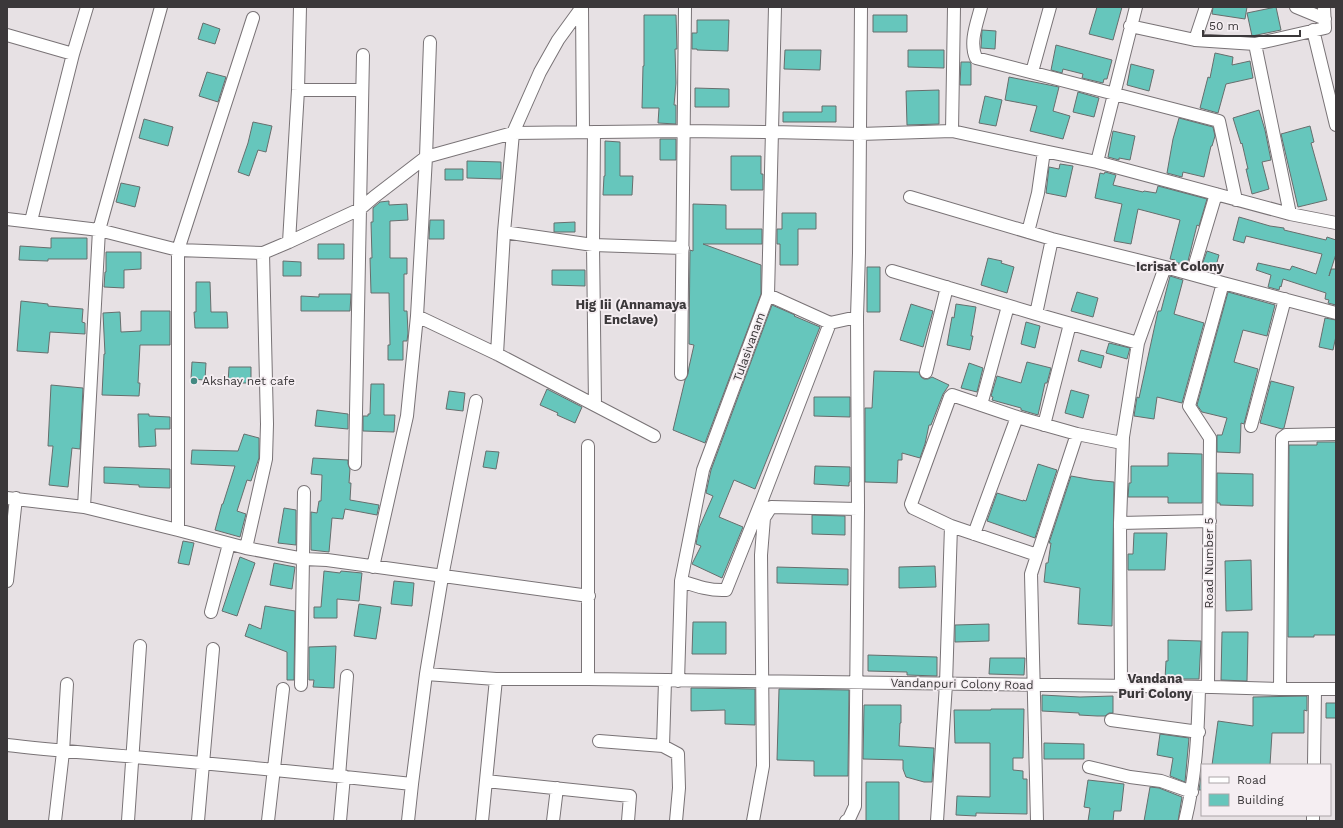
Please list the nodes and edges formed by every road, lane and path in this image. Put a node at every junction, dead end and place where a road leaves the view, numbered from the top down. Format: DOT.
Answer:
graph roads {
  1 [pos="87,7"];
  2 [pos="161,7"];
  3 [pos="300,7"];
  4 [pos="582,7"];
  5 [pos="685,7"];
  6 [pos="775,7"];
  7 [pos="861,7"];
  8 [pos="954,7"];
  9 [pos="981,7"];
  10 [pos="1050,7"];
  11 [pos="1136,7"];
  12 [pos="1206,7"];
  13 [pos="1296,7"];
  14 [pos="1324,13"];
  15 [pos="253,18"];
  16 [pos="1130,26"];
  17 [pos="1313,30"];
  18 [pos="7,36"];
  19 [pos="1195,40"];
  20 [pos="430,42"];
  21 [pos="1255,44"];
  22 [pos="73,54"];
  23 [pos="363,55"];
  24 [pos="1032,72"];
  25 [pos="298,90"];
  26 [pos="362,90"];
  27 [pos="1113,94"];
  28 [pos="1336,125"];
  29 [pos="952,130"];
  30 [pos="684,131"];
  31 [pos="589,132"];
  32 [pos="772,132"];
  33 [pos="513,133"];
  34 [pos="860,134"];
  35 [pos="1044,151"];
  36 [pos="426,157"];
  37 [pos="1097,162"];
  38 [pos="1216,194"];
  39 [pos="910,197"];
  40 [pos="1236,200"];
  41 [pos="360,209"];
  42 [pos="1290,214"];
  43 [pos="7,219"];
  44 [pos="31,221"];
  45 [pos="1336,223"];
  46 [pos="99,230"];
  47 [pos="504,232"];
  48 [pos="1028,232"];
  49 [pos="1052,239"];
  50 [pos="289,242"];
  51 [pos="593,245"];
  52 [pos="683,248"];
  53 [pos="178,250"];
  54 [pos="263,253"];
  55 [pos="1165,267"];
  56 [pos="892,271"];
  57 [pos="1192,274"];
  58 [pos="1223,284"];
  59 [pos="947,287"];
  60 [pos="768,295"];
  61 [pos="1285,299"];
  62 [pos="1008,306"];
  63 [pos="1336,313"];
  64 [pos="1036,314"];
  65 [pos="417,316"];
  66 [pos="857,317"];
  67 [pos="830,323"];
  68 [pos="1070,324"];
  69 [pos="1138,343"];
  70 [pos="497,354"];
  71 [pos="926,372"];
  72 [pos="681,374"];
  73 [pos="476,401"];
  74 [pos="595,405"];
  75 [pos="981,405"];
  76 [pos="1017,417"];
  77 [pos="1044,425"];
  78 [pos="1251,426"];
  79 [pos="1077,434"];
  80 [pos="1336,434"];
  81 [pos="654,436"];
  82 [pos="1122,443"];
  83 [pos="588,446"];
  84 [pos="355,464"];
  85 [pos="304,492"];
  86 [pos="11,498"];
  87 [pos="84,507"];
  88 [pos="858,509"];
  89 [pos="1210,521"];
  90 [pos="1120,523"];
  91 [pos="951,526"];
  92 [pos="178,530"];
  93 [pos="974,534"];
  94 [pos="229,544"];
  95 [pos="246,548"];
  96 [pos="1037,556"];
  97 [pos="304,559"];
  98 [pos="373,567"];
  99 [pos="442,577"];
  100 [pos="7,581"];
  101 [pos="681,581"];
  102 [pos="589,596"];
  103 [pos="211,612"];
  104 [pos="140,646"];
  105 [pos="213,649"];
  106 [pos="426,674"];
  107 [pos="347,676"];
  108 [pos="496,679"];
  109 [pos="588,679"];
  110 [pos="665,681"];
  111 [pos="678,681"];
  112 [pos="763,682"];
  113 [pos="857,683"];
  114 [pos="67,684"];
  115 [pos="946,684"];
  116 [pos="301,685"];
  117 [pos="1034,685"];
  118 [pos="1121,686"];
  119 [pos="1204,687"];
  120 [pos="283,689"];
  121 [pos="1280,689"];
  122 [pos="1315,689"];
  123 [pos="1336,689"];
  124 [pos="1111,720"];
  125 [pos="1198,732"];
  126 [pos="599,741"];
  127 [pos="7,746"];
  128 [pos="663,746"];
  129 [pos="63,752"];
  130 [pos="133,757"];
  131 [pos="203,763"];
  132 [pos="1314,764"];
  133 [pos="1090,767"];
  134 [pos="273,770"];
  135 [pos="342,776"];
  136 [pos="486,781"];
  137 [pos="412,784"];
  138 [pos="556,788"];
  139 [pos="1192,792"];
  140 [pos="55,821"];
  141 [pos="128,821"];
  142 [pos="198,821"];
  143 [pos="268,821"];
  144 [pos="340,821"];
  145 [pos="408,821"];
  146 [pos="482,821"];
  147 [pos="554,821"];
  148 [pos="628,821"];
  149 [pos="676,821"];
  150 [pos="753,821"];
  151 [pos="846,821"];
  152 [pos="937,821"];
  153 [pos="1037,821"];
  154 [pos="1185,821"];
  1 -- 22 [label="street"];
  2 -- 46 [label="street"];
  3 -- 25 [label="street"];
  4 -- 31 [label="street"];
  4 -- 33 [label="street"];
  5 -- 30 [label="street"];
  6 -- 32 [label="street, Tulasivanam"];
  7 -- 34 [label="street"];
  8 -- 29 [label="street"];
  9 -- 24 [label="street"];
  10 -- 24 [label="street"];
  11 -- 16 [label="street"];
  12 -- 19 [label="street"];
  13 -- 14 [label="street"];
  14 -- 17 [label="street"];
  15 -- 53 [label="street"];
  16 -- 19 [label="street"];
  16 -- 27 [label="street"];
  17 -- 21 [label="street"];
  17 -- 28 [label="street"];
  18 -- 22 [label="street"];
  19 -- 21 [label="street"];
  20 -- 36 [label="street"];
  21 -- 42 [label="street"];
  22 -- 44 [label="street"];
  23 -- 26 [label="street"];
  24 -- 27 [label="street"];
  25 -- 26 [label="street"];
  25 -- 50 [label="street"];
  26 -- 41 [label="street"];
  27 -- 37 [label="street"];
  27 -- 40 [label="street"];
  29 -- 34 [label="street"];
  29 -- 35 [label="street"];
  30 -- 31 [label="street"];
  30 -- 32 [label="street"];
  30 -- 52 [label="street"];
  31 -- 33 [label="street"];
  31 -- 51 [label="street"];
  32 -- 34 [label="street"];
  32 -- 60 [label="street, Tulasivanam"];
  33 -- 36 [label="street"];
  33 -- 47 [label="street"];
  34 -- 66 [label="street"];
  35 -- 37 [label="street"];
  35 -- 48 [label="street"];
  36 -- 41 [label="street"];
  36 -- 65 [label="street"];
  37 -- 38 [label="street"];
  38 -- 40 [label="street"];
  38 -- 57 [label="street"];
  39 -- 48 [label="street"];
  40 -- 42 [label="street"];
  41 -- 50 [label="street"];
  41 -- 84 [label="street"];
  42 -- 45 [label="street"];
  43 -- 44 [label="street"];
  44 -- 46 [label="street"];
  46 -- 53 [label="street"];
  46 -- 87 [label="street"];
  47 -- 51 [label="street"];
  47 -- 70 [label="street"];
  48 -- 49 [label="street"];
  49 -- 55 [label="street"];
  49 -- 64 [label="street"];
  50 -- 54 [label="street"];
  51 -- 52 [label="street"];
  51 -- 74 [label="street"];
  52 -- 72 [label="street"];
  53 -- 54 [label="street"];
  53 -- 92 [label="street"];
  54 -- 95 [label="street"];
  55 -- 57 [label="street"];
  55 -- 69 [label="street"];
  56 -- 59 [label="street"];
  57 -- 58 [label="street"];
  58 -- 61 [label="street"];
  58 -- 89 [label="street, Road Number 5"];
  59 -- 62 [label="street"];
  59 -- 71 [label="street"];
  60 -- 67 [label="street"];
  60 -- 101 [label="street, Tulasivanam"];
  61 -- 63 [label="street"];
  61 -- 78 [label="street"];
  62 -- 64 [label="street"];
  62 -- 75 [label="street"];
  64 -- 68 [label="street"];
  65 -- 70 [label="street"];
  65 -- 98 [label="street"];
  66 -- 67 [label="street"];
  66 -- 88 [label="street"];
  67 -- 101 [label="street"];
  68 -- 69 [label="street"];
  68 -- 77 [label="street"];
  69 -- 82 [label="street"];
  70 -- 74 [label="street"];
  73 -- 99 [label="street"];
  74 -- 81 [label="street"];
  75 -- 76 [label="street"];
  75 -- 91 [label="street"];
  76 -- 77 [label="street"];
  76 -- 93 [label="street"];
  77 -- 79 [label="street"];
  79 -- 82 [label="street"];
  79 -- 96 [label="street"];
  80 -- 121 [label="street"];
  82 -- 90 [label="street"];
  83 -- 102 [label="street"];
  85 -- 97 [label="street"];
  86 -- 87 [label="street"];
  86 -- 100 [label="street"];
  87 -- 92 [label="street"];
  88 -- 112 [label="street"];
  88 -- 113 [label="street"];
  89 -- 90 [label="street"];
  89 -- 119 [label="street, Road Number 5"];
  90 -- 118 [label="street"];
  91 -- 93 [label="street"];
  91 -- 115 [label="street"];
  92 -- 94 [label="street"];
  93 -- 96 [label="street"];
  94 -- 95 [label="street"];
  94 -- 103 [label="street"];
  95 -- 97 [label="street"];
  96 -- 117 [label="street"];
  97 -- 98 [label="street"];
  97 -- 116 [label="street"];
  98 -- 99 [label="street"];
  99 -- 102 [label="street"];
  99 -- 106 [label="street"];
  101 -- 111 [label="street, Tulasivanam"];
  102 -- 109 [label="street"];
  104 -- 130 [label="street"];
  105 -- 131 [label="street"];
  106 -- 108 [label="street, Vandanpuri Colony Road"];
  106 -- 137 [label="street"];
  107 -- 135 [label="street"];
  108 -- 109 [label="street, Vandanpuri Colony Road"];
  108 -- 136 [label="street"];
  109 -- 110 [label="street, Vandanpuri Colony Road"];
  110 -- 111 [label="street, Vandanpuri Colony Road"];
  110 -- 128 [label="street"];
  111 -- 112 [label="street, Vandanpuri Colony Road"];
  112 -- 113 [label="street, Vandanpuri Colony Road"];
  112 -- 150 [label="street"];
  113 -- 115 [label="street, Vandanpuri Colony Road"];
  113 -- 151 [label="street"];
  114 -- 129 [label="street"];
  115 -- 117 [label="street, Vandanpuri Colony Road"];
  115 -- 152 [label="street"];
  117 -- 118 [label="street, Vandanpuri Colony Road"];
  117 -- 153 [label="street"];
  118 -- 119 [label="street, Vandanpuri Colony Road"];
  119 -- 121 [label="street, Vandanpuri Colony Road"];
  119 -- 125 [label="street, Road Number 5"];
  120 -- 134 [label="street"];
  121 -- 122 [label="street, Vandanpuri Colony Road"];
  122 -- 123 [label="street, Vandanpuri Colony Road"];
  122 -- 132 [label="street"];
  124 -- 125 [label="street"];
  125 -- 139 [label="street, Road Number 5"];
  126 -- 128 [label="street"];
  127 -- 129 [label="street"];
  128 -- 149 [label="street"];
  129 -- 130 [label="street"];
  129 -- 140 [label="street"];
  130 -- 131 [label="street"];
  130 -- 141 [label="street"];
  131 -- 134 [label="street"];
  131 -- 142 [label="street"];
  133 -- 139 [label="street"];
  134 -- 135 [label="street"];
  134 -- 143 [label="street"];
  135 -- 137 [label="street"];
  135 -- 144 [label="street"];
  136 -- 138 [label="street"];
  136 -- 146 [label="street"];
  137 -- 145 [label="street"];
  138 -- 147 [label="street"];
  138 -- 148 [label="street"];
  139 -- 154 [label="street, Road Number 5"];
}
